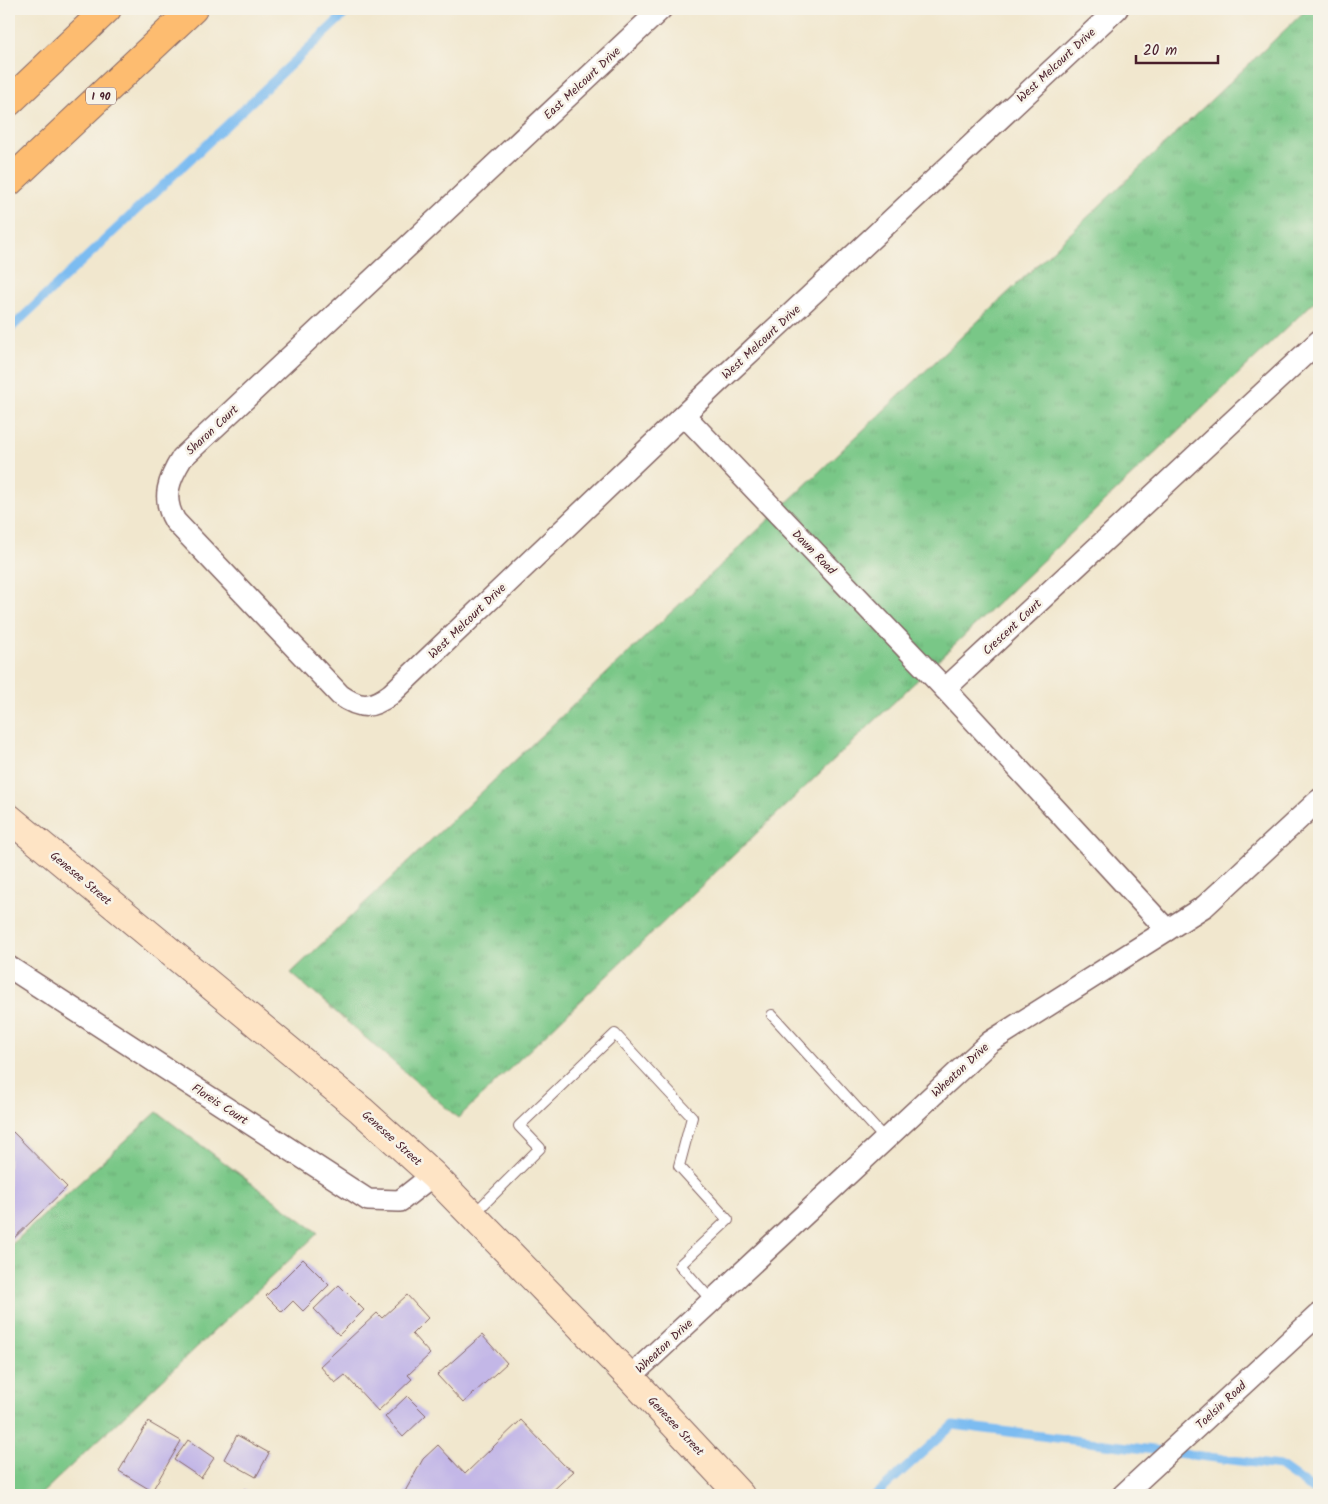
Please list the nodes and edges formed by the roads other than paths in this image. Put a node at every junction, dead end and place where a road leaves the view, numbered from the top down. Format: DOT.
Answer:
graph roads {
  1 [pos="107,9"];
  2 [pos="193,9"];
  3 [pos="661,9"];
  4 [pos="1117,9"];
  5 [pos="9,102"];
  6 [pos="504,157"];
  7 [pos="9,182"];
  8 [pos="1319,341"];
  9 [pos="684,415"];
  10 [pos="407,678"];
  11 [pos="945,689"];
  12 [pos="1319,800"];
  13 [pos="9,818"];
  14 [pos="1167,930"];
  15 [pos="9,966"];
  16 [pos="772,1015"];
  17 [pos="885,1140"];
  18 [pos="433,1174"];
  19 [pos="473,1215"];
  20 [pos="712,1301"];
  21 [pos="1319,1314"];
  22 [pos="630,1377"];
  23 [pos="740,1495"];
  24 [pos="1123,1495"];
  1 -- 5 [label="highway"];
  2 -- 7 [label="highway, I 90"];
  3 -- 6 [label="street, East Melcourt Drive"];
  4 -- 9 [label="street, West Melcourt Drive"];
  6 -- 10 [label="street, Sharon Court"];
  8 -- 11 [label="street, Crescent Court"];
  9 -- 10 [label="street, West Melcourt Drive"];
  9 -- 11 [label="street, Dawn Road"];
  11 -- 14 [label="street"];
  12 -- 14 [label="street, Wheaton Drive"];
  13 -- 18 [label="main road, Genesee Street"];
  14 -- 17 [label="street, Wheaton Drive"];
  15 -- 18 [label="street, Floreis Court"];
  16 -- 17 [label="lane"];
  17 -- 20 [label="street, Wheaton Drive"];
  18 -- 19 [label="main road, Genesee Street"];
  19 -- 20 [label="lane"];
  19 -- 22 [label="main road, Genesee Street"];
  20 -- 22 [label="street, Wheaton Drive"];
  21 -- 24 [label="street, Toelsin Road"];
  22 -- 23 [label="main road, Genesee Street"];
}
